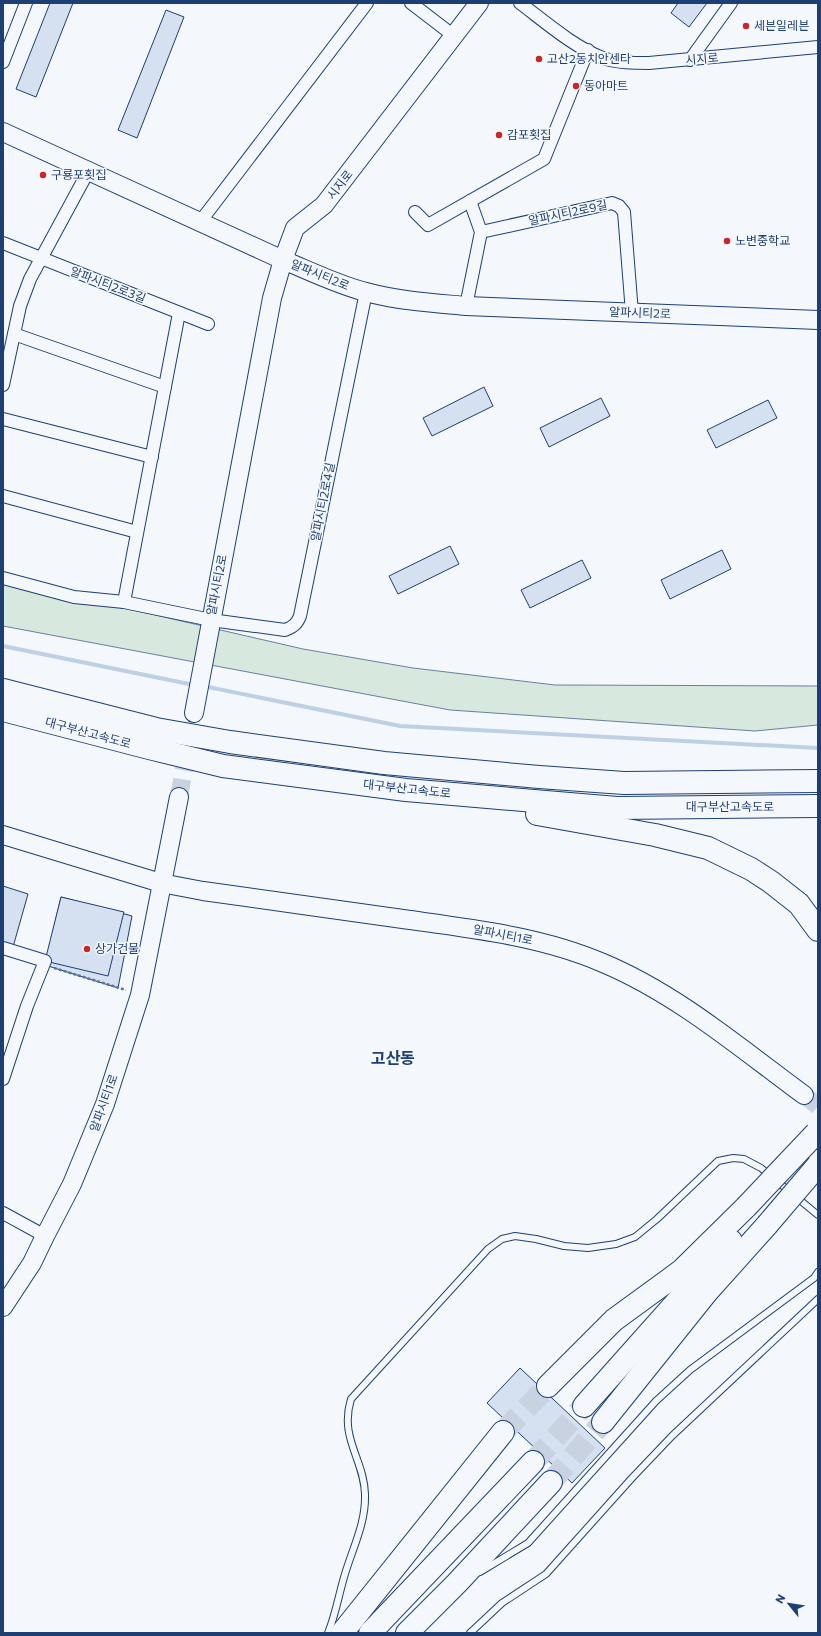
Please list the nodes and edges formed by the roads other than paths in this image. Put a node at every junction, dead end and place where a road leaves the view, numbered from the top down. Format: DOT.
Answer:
graph roads {
  1 [pos="26,3"];
  2 [pos="367,3"];
  3 [pos="412,3"];
  4 [pos="479,3"];
  5 [pos="520,3"];
  6 [pos="732,3"];
  7 [pos="454,36"];
  8 [pos="818,47"];
  9 [pos="588,50"];
  10 [pos="690,60"];
  11 [pos="3,62"];
  12 [pos="3,132"];
  13 [pos="89,170"];
  14 [pos="470,201"];
  15 [pos="415,212"];
  16 [pos="200,222"];
  17 [pos="481,232"];
  18 [pos="3,243"];
  19 [pos="41,259"];
  20 [pos="283,260"];
  21 [pos="366,292"];
  22 [pos="466,306"];
  23 [pos="180,313"];
  24 [pos="632,313"];
  25 [pos="818,320"];
  26 [pos="208,324"];
  27 [pos="14,334"];
  28 [pos="3,385"];
  29 [pos="165,387"];
  30 [pos="3,419"];
  31 [pos="152,457"];
  32 [pos="3,496"];
  33 [pos="137,532"];
  34 [pos="3,578"];
  35 [pos="124,602"];
  36 [pos="211,620"];
  37 [pos="3,690"];
  38 [pos="3,710"];
  39 [pos="194,714"];
  40 [pos="818,781"];
  41 [pos="406,790"];
  42 [pos="179,797"];
  43 [pos="818,806"];
  44 [pos="3,835"];
  45 [pos="161,883"];
  46 [pos="818,930"];
  47 [pos="3,948"];
  48 [pos="3,1079"];
  49 [pos="804,1095"];
  50 [pos="817,1136"];
  51 [pos="818,1165"];
  52 [pos="818,1174"];
  53 [pos="3,1213"];
  54 [pos="756,1216"];
  55 [pos="818,1216"];
  56 [pos="45,1236"];
  57 [pos="818,1272"];
  58 [pos="818,1299"];
  59 [pos="3,1307"];
  60 [pos="548,1386"];
  61 [pos="584,1406"];
  62 [pos="604,1422"];
  63 [pos="503,1432"];
  64 [pos="533,1462"];
  65 [pos="551,1482"];
  66 [pos="457,1583"];
  67 [pos="328,1633"];
  68 [pos="342,1633"];
  69 [pos="370,1633"];
  70 [pos="407,1633"];
  71 [pos="470,1633"];
  1 -- 11 [label="street"];
  2 -- 16 [label="street"];
  3 -- 7 [label="street"];
  4 -- 7 [label="street, 시지로"];
  5 -- 9 [label="street, 시지로"];
  6 -- 10 [label="street"];
  7 -- 20 [label="street, 시지로"];
  8 -- 10 [label="street, 시지로"];
  9 -- 10 [label="street, 시지로"];
  9 -- 14 [label="street"];
  12 -- 13 [label="street"];
  13 -- 16 [label="street"];
  13 -- 19 [label="street"];
  14 -- 15 [label="street"];
  14 -- 17 [label="street"];
  16 -- 20 [label="street"];
  17 -- 22 [label="street"];
  17 -- 24 [label="street, 알파시티2로9길"];
  18 -- 19 [label="street"];
  19 -- 23 [label="street, 알파시티2로3길"];
  19 -- 27 [label="street"];
  20 -- 21 [label="street, 알파시티2로"];
  20 -- 36 [label="street, 알파시티2로"];
  21 -- 22 [label="street, 알파시티2로"];
  21 -- 36 [label="street, 알파시티2로4길"];
  22 -- 24 [label="street, 알파시티2로"];
  23 -- 26 [label="street, 알파시티2로3길"];
  23 -- 29 [label="street"];
  24 -- 25 [label="street, 알파시티2로"];
  27 -- 28 [label="street"];
  27 -- 29 [label="street"];
  29 -- 31 [label="street"];
  30 -- 31 [label="street"];
  31 -- 33 [label="street"];
  32 -- 33 [label="street"];
  33 -- 35 [label="street"];
  34 -- 35 [label="street"];
  35 -- 36 [label="street"];
  36 -- 39 [label="street, 알파시티2로"];
  37 -- 40 [label="highway, 대구부산고속도로"];
  38 -- 41 [label="highway, 대구부산고속도로"];
  41 -- 43 [label="highway, 대구부산고속도로"];
  41 -- 46 [label="highway"];
  42 -- 45 [label="street"];
  44 -- 45 [label="street, 알파시티1로"];
  45 -- 49 [label="street, 알파시티1로"];
  45 -- 56 [label="street, 알파시티1로"];
  47 -- 48 [label="street"];
  50 -- 54 [label="highway"];
  51 -- 54 [label="highway, bridge"];
  52 -- 54 [label="highway, bridge"];
  53 -- 56 [label="street"];
  54 -- 60 [label="highway"];
  54 -- 61 [label="highway"];
  54 -- 62 [label="highway"];
  55 -- 67 [label="lane"];
  56 -- 59 [label="street, 알파시티1로"];
  57 -- 66 [label="lane"];
  58 -- 71 [label="lane"];
  63 -- 68 [label="highway"];
  64 -- 69 [label="highway"];
  65 -- 66 [label="highway"];
  66 -- 70 [label="highway"];
}
